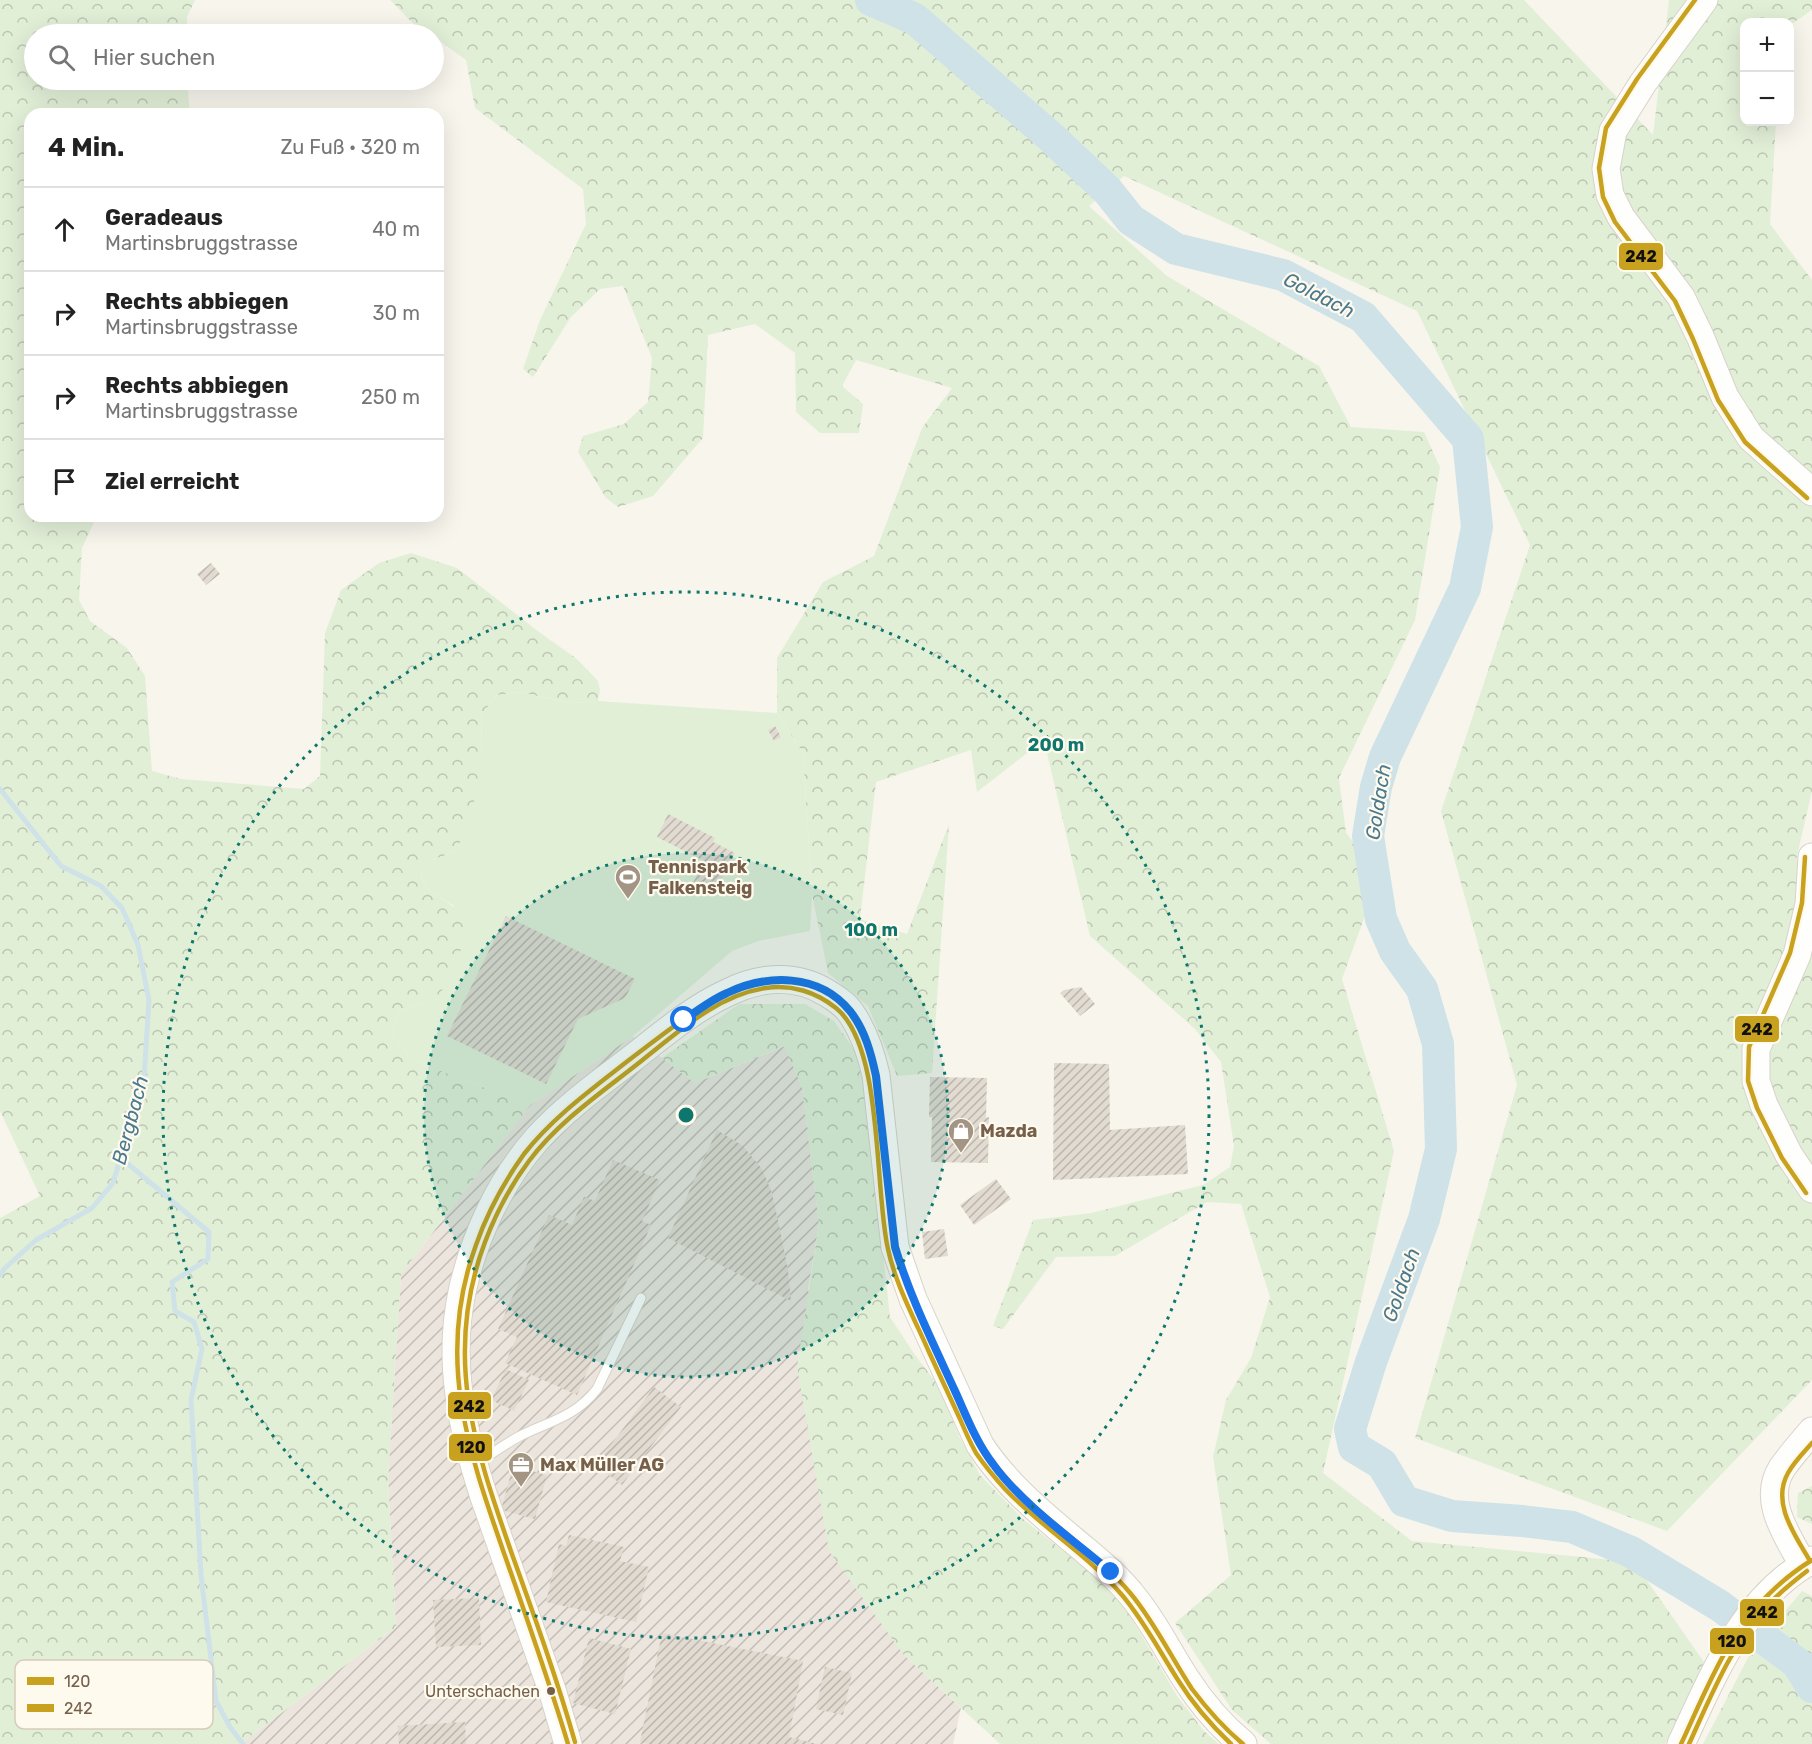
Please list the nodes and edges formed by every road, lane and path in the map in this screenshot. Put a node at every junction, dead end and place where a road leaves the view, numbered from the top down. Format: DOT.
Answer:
graph roads {
  1 [pos="1704,0"];
  2 [pos="1812,492"];
  3 [pos="1812,857"];
  4 [pos="1812,1190"];
  5 [pos="641,1298"];
  6 [pos="1812,1431"];
  7 [pos="474,1466"];
  8 [pos="1800,1567"];
  9 [pos="568,1744"];
  10 [pos="1243,1744"];
  11 [pos="1681,1744"];
  1 -- 2 [label="main road"];
  3 -- 4 [label="main road"];
  5 -- 7 [label="lane"];
  6 -- 8 [label="main road"];
  7 -- 9 [label="main road"];
  7 -- 10 [label="main road"];
  8 -- 11 [label="main road"];
}
